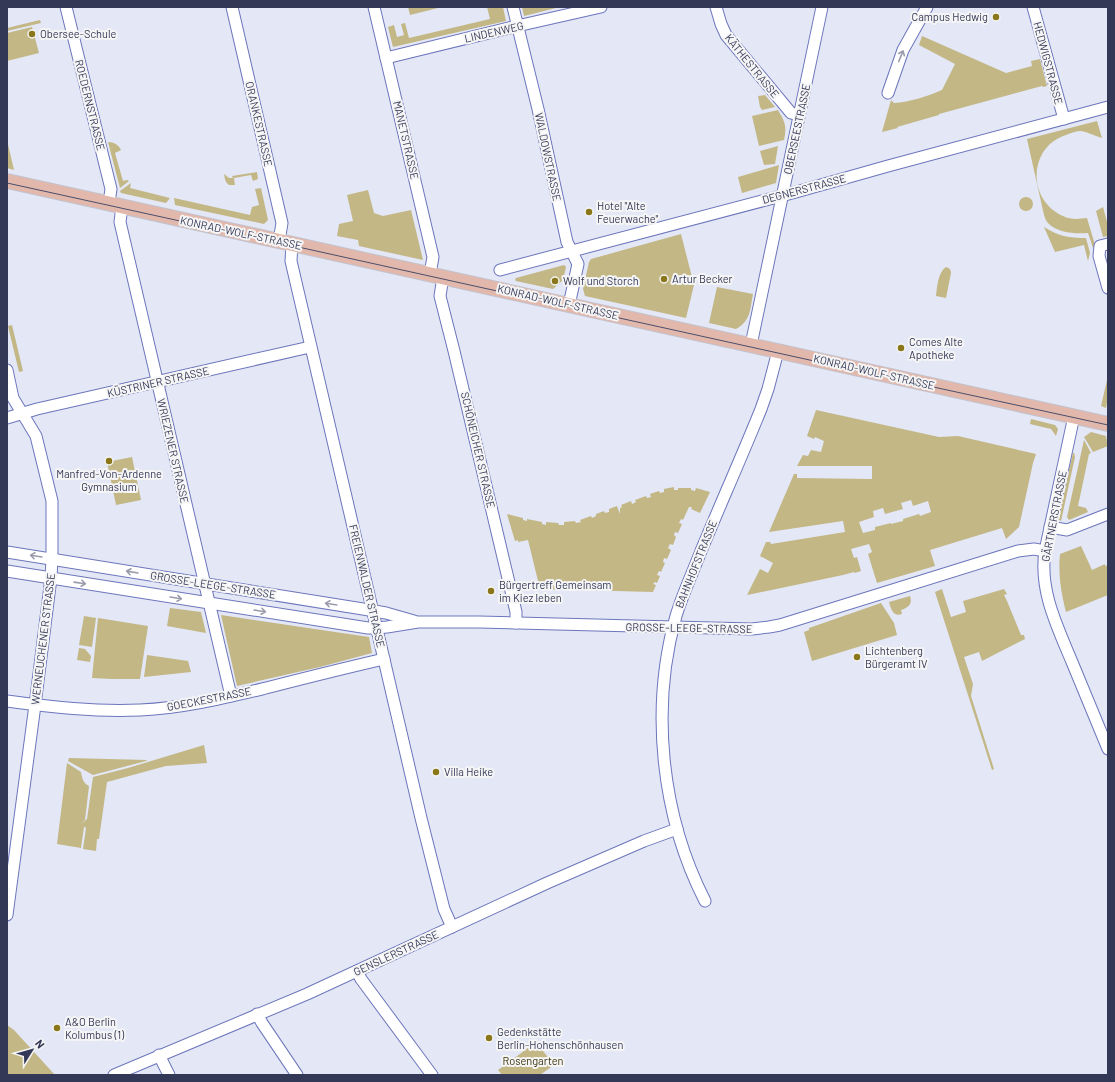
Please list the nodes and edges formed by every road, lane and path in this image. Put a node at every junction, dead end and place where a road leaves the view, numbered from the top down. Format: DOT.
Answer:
graph roads {
  1 [pos="66,7"];
  2 [pos="232,7"];
  3 [pos="374,7"];
  4 [pos="513,7"];
  5 [pos="601,7"];
  6 [pos="716,7"];
  7 [pos="927,7"];
  8 [pos="1033,7"];
  9 [pos="823,8"];
  10 [pos="517,26"];
  11 [pos="386,58"];
  12 [pos="888,93"];
  13 [pos="1108,107"];
  14 [pos="799,115"];
  15 [pos="1064,119"];
  16 [pos="7,181"];
  17 [pos="783,196"];
  18 [pos="115,205"];
  19 [pos="285,242"];
  20 [pos="1104,245"];
  21 [pos="572,251"];
  22 [pos="500,270"];
  23 [pos="437,275"];
  24 [pos="1108,288"];
  25 [pos="568,305"];
  26 [pos="752,345"];
  27 [pos="310,346"];
  28 [pos="778,351"];
  29 [pos="7,370"];
  30 [pos="157,382"];
  31 [pos="23,413"];
  32 [pos="1074,416"];
  33 [pos="7,418"];
  34 [pos="1108,424"];
  35 [pos="1108,514"];
  36 [pos="1050,527"];
  37 [pos="1045,550"];
  38 [pos="7,552"];
  39 [pos="52,558"];
  40 [pos="7,571"];
  41 [pos="51,578"];
  42 [pos="205,584"];
  43 [pos="209,603"];
  44 [pos="372,611"];
  45 [pos="418,622"];
  46 [pos="516,624"];
  47 [pos="673,627"];
  48 [pos="376,628"];
  49 [pos="384,659"];
  50 [pos="231,696"];
  51 [pos="7,701"];
  52 [pos="36,705"];
  53 [pos="1108,749"];
  54 [pos="677,829"];
  55 [pos="705,901"];
  56 [pos="7,915"];
  57 [pos="452,927"];
  58 [pos="357,971"];
  59 [pos="258,1014"];
  60 [pos="159,1056"];
  61 [pos="114,1075"];
  62 [pos="169,1075"];
  63 [pos="297,1075"];
  64 [pos="432,1075"];
  1 -- 18 [label="street, ROEDERNSTRASSE"];
  2 -- 19 [label="street, ORANKESTRASSE"];
  3 -- 11 [label="street, MANETSTRASSE"];
  4 -- 10 [label="street, WALDOWSTRASSE"];
  5 -- 10 [label="street, LINDENWEG"];
  6 -- 14 [label="street, KÄTHESTRASSE"];
  12 -- 7 [label="street, one-way"];
  8 -- 15 [label="street, HEDWIGSTRASSE"];
  9 -- 14 [label="street, OBERSEESTRASSE"];
  10 -- 11 [label="street, LINDENWEG"];
  10 -- 21 [label="street, WALDOWSTRASSE"];
  11 -- 23 [label="street, MANETSTRASSE"];
  13 -- 15 [label="street, DEGNERSTRASSE"];
  14 -- 17 [label="street, OBERSEESTRASSE"];
  15 -- 17 [label="street, DEGNERSTRASSE"];
  16 -- 18 [label="main road, KONRAD-WOLF-STRASSE"];
  17 -- 21 [label="street, DEGNERSTRASSE"];
  17 -- 26 [label="street, OBERSEESTRASSE"];
  18 -- 19 [label="main road, KONRAD-WOLF-STRASSE"];
  18 -- 30 [label="street, WRIEZENER STRASSE"];
  19 -- 23 [label="main road, KONRAD-WOLF-STRASSE"];
  19 -- 27 [label="street, FREIENWALDER STRASSE"];
  20 -- 24 [label="street"];
  21 -- 22 [label="street, DEGNERSTRASSE"];
  21 -- 25 [label="street, WALDOWSTRASSE"];
  23 -- 25 [label="main road, KONRAD-WOLF-STRASSE"];
  23 -- 46 [label="street, SCHÖNEICHER STRASSE"];
  25 -- 26 [label="main road, KONRAD-WOLF-STRASSE"];
  26 -- 28 [label="main road, KONRAD-WOLF-STRASSE"];
  27 -- 30 [label="street, KÜSTRINER STRASSE"];
  27 -- 44 [label="street, FREIENWALDER STRASSE"];
  28 -- 32 [label="main road, KONRAD-WOLF-STRASSE"];
  28 -- 47 [label="street, BAHNHOFSTRASSE"];
  29 -- 31 [label="street, WERNEUCHENER STRASSE"];
  30 -- 31 [label="street, KÜSTRINER STRASSE"];
  30 -- 42 [label="street, WRIEZENER STRASSE"];
  31 -- 33 [label="street, KÜSTRINER STRASSE"];
  31 -- 39 [label="street, WERNEUCHENER STRASSE"];
  32 -- 34 [label="main road, KONRAD-WOLF-STRASSE"];
  32 -- 36 [label="street, GÄRTNERSTRASSE"];
  35 -- 36 [label="street"];
  36 -- 37 [label="street, GÄRTNERSTRASSE"];
  37 -- 47 [label="street, GROSSE-LEEGE-STRASSE"];
  37 -- 53 [label="street, GÄRTNERSTRASSE"];
  39 -- 38 [label="street, GROSSE-LEEGE-STRASSE, one-way"];
  39 -- 41 [label="street, WERNEUCHENER STRASSE"];
  42 -- 39 [label="street, GROSSE-LEEGE-STRASSE, one-way"];
  40 -- 41 [label="street, GROSSE-LEEGE-STRASSE"];
  41 -- 43 [label="street, GROSSE-LEEGE-STRASSE, one-way"];
  41 -- 52 [label="street, WERNEUCHENER STRASSE"];
  42 -- 43 [label="street, WRIEZENER STRASSE"];
  44 -- 42 [label="street, GROSSE-LEEGE-STRASSE, one-way"];
  43 -- 48 [label="street, GROSSE-LEEGE-STRASSE, one-way"];
  43 -- 50 [label="street, WRIEZENER STRASSE"];
  44 -- 45 [label="street, GROSSE-LEEGE-STRASSE"];
  44 -- 48 [label="street, FREIENWALDER STRASSE"];
  45 -- 46 [label="street, GROSSE-LEEGE-STRASSE"];
  45 -- 48 [label="street, GROSSE-LEEGE-STRASSE"];
  46 -- 47 [label="street, GROSSE-LEEGE-STRASSE"];
  47 -- 54 [label="street, BAHNHOFSTRASSE"];
  48 -- 49 [label="street, FREIENWALDER STRASSE"];
  49 -- 50 [label="street, GOECKESTRASSE"];
  49 -- 57 [label="street, FREIENWALDER STRASSE"];
  50 -- 52 [label="street, GOECKESTRASSE"];
  51 -- 52 [label="street, GOECKESTRASSE"];
  52 -- 56 [label="street, WERNEUCHENER STRASSE"];
  54 -- 55 [label="street, BAHNHOFSTRASSE"];
  54 -- 57 [label="street, GENSLERSTRASSE"];
  57 -- 58 [label="street, GENSLERSTRASSE"];
  58 -- 59 [label="street, GENSLERSTRASSE"];
  58 -- 64 [label="street"];
  59 -- 60 [label="street, GENSLERSTRASSE"];
  59 -- 63 [label="street"];
  60 -- 61 [label="street, GENSLERSTRASSE"];
  60 -- 62 [label="street"];
}
